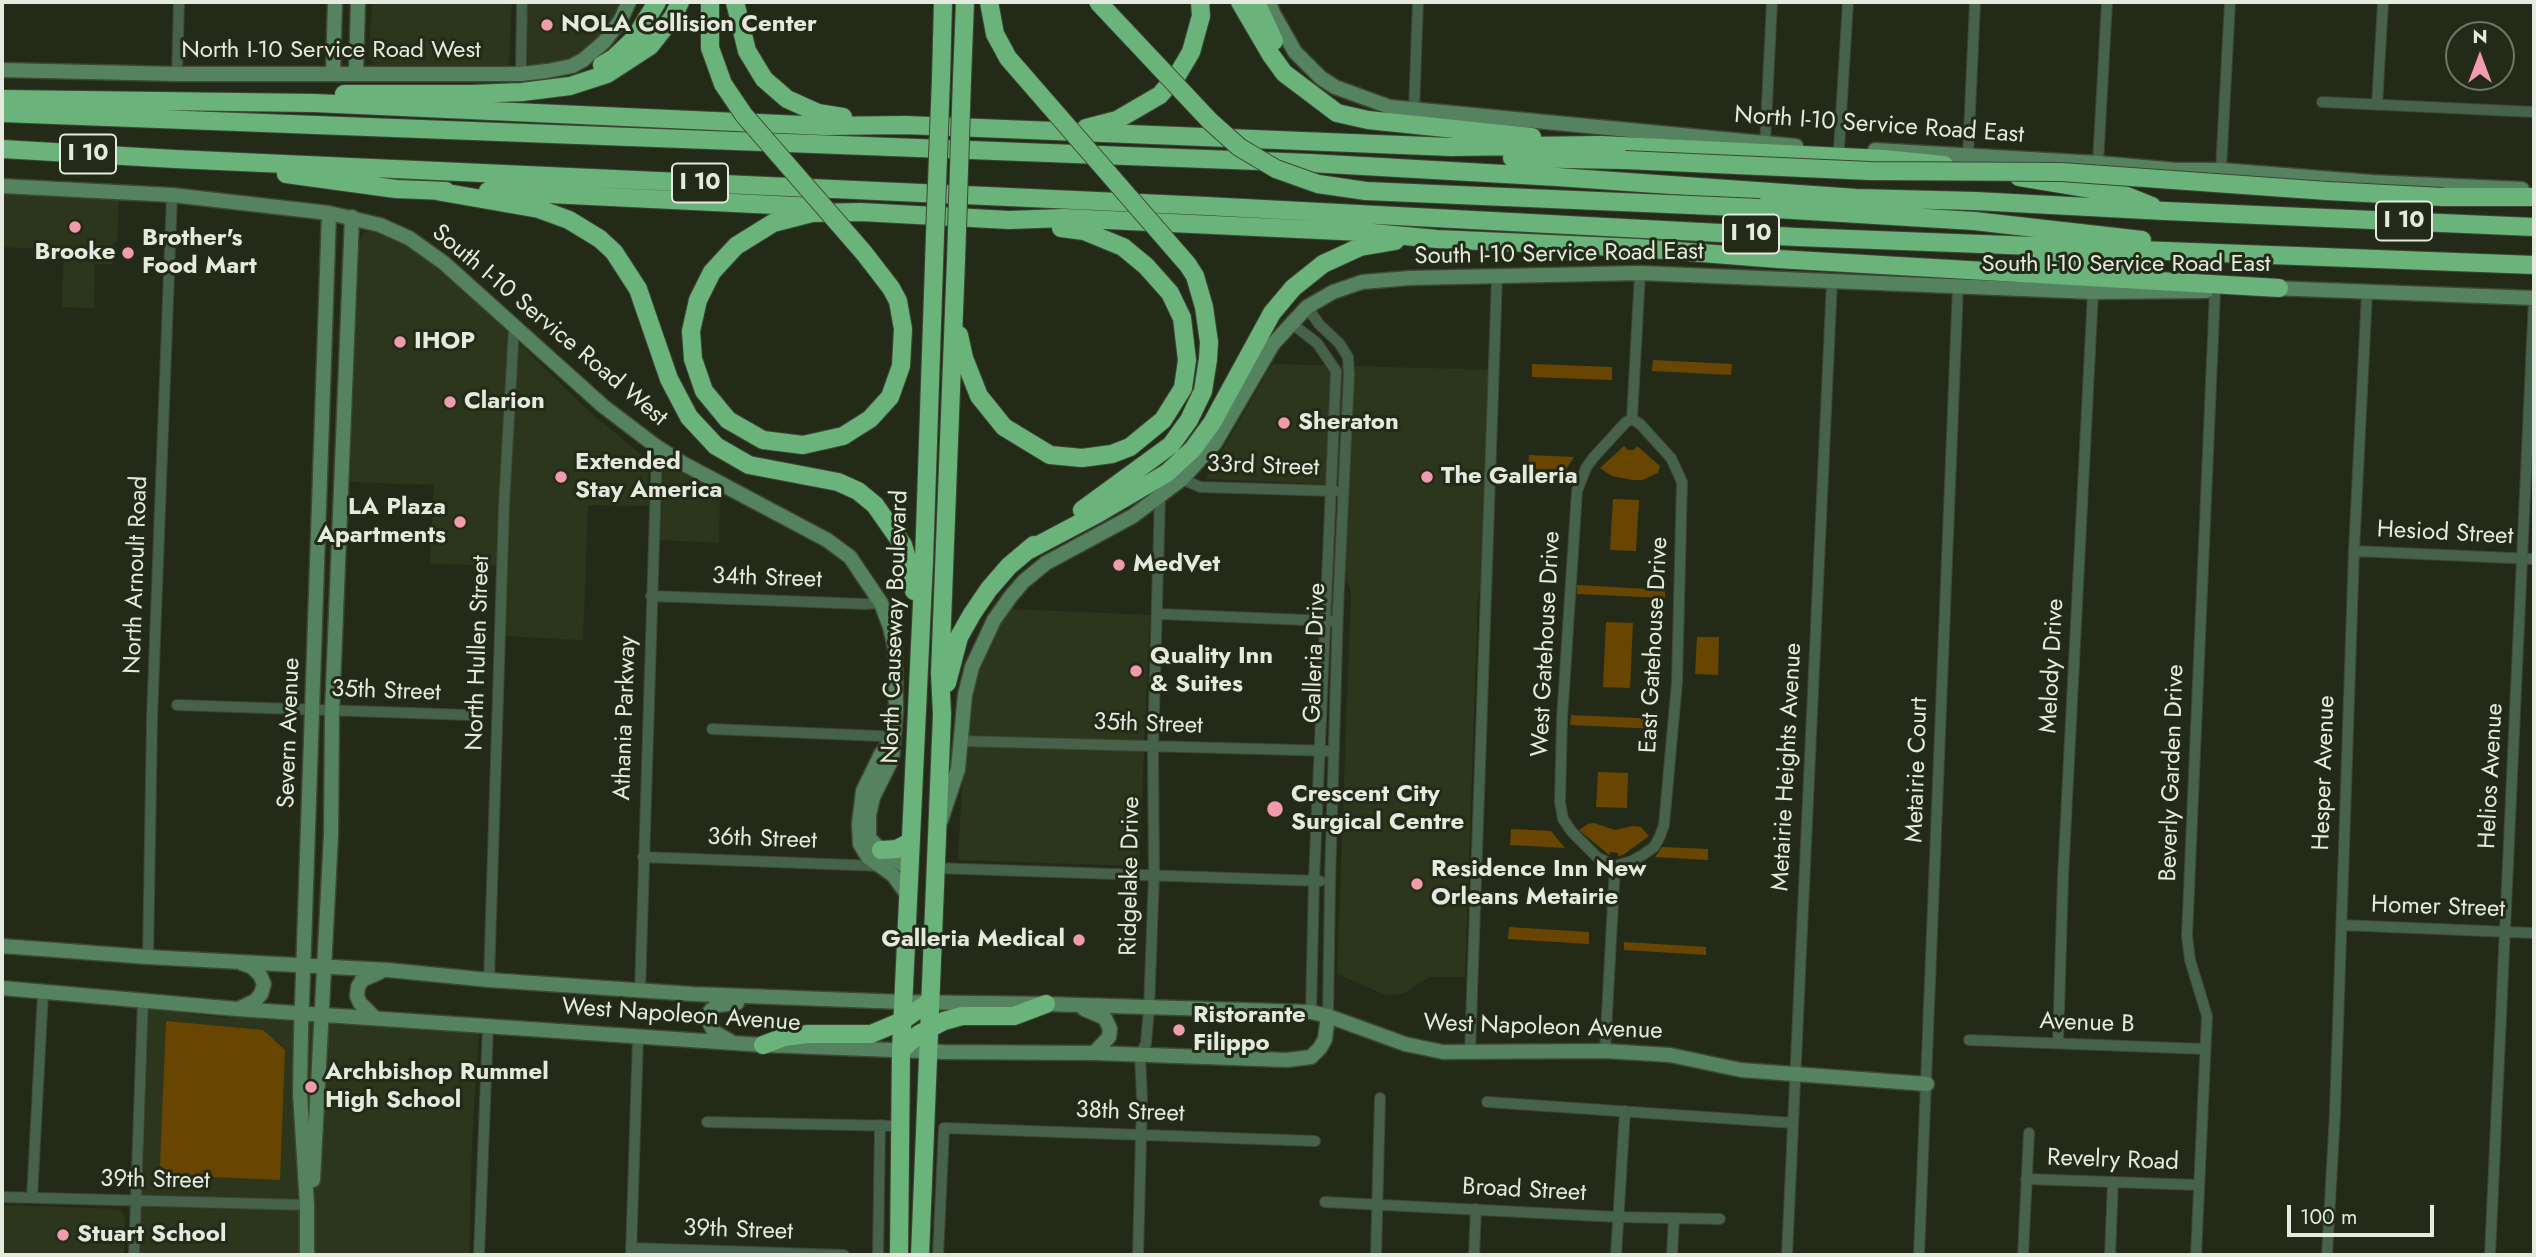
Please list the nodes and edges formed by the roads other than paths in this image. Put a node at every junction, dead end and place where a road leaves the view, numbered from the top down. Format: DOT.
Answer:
graph roads {
  1 [pos="179,2"];
  2 [pos="522,2"];
  3 [pos="629,2"];
  4 [pos="657,2"];
  5 [pos="710,2"];
  6 [pos="735,2"];
  7 [pos="935,2"];
  8 [pos="943,2"];
  9 [pos="965,2"];
  10 [pos="971,2"];
  11 [pos="989,2"];
  12 [pos="1098,2"];
  13 [pos="1200,2"];
  14 [pos="1240,2"];
  15 [pos="1256,2"];
  16 [pos="1269,2"];
  17 [pos="1418,2"];
  18 [pos="1772,2"];
  19 [pos="1848,2"];
  20 [pos="1975,2"];
  21 [pos="2106,2"];
  22 [pos="2230,2"];
  23 [pos="2383,2"];
  24 [pos="335,9"];
  25 [pos="358,9"];
  26 [pos="677,9"];
  27 [pos="942,27"];
  28 [pos="964,27"];
  29 [pos="2,70"];
  30 [pos="333,72"];
  31 [pos="356,72"];
  32 [pos="177,74"];
  33 [pos="521,74"];
  34 [pos="570,86"];
  35 [pos="2,94"];
  36 [pos="2,99"];
  37 [pos="2322,102"];
  38 [pos="2377,105"];
  39 [pos="2534,112"];
  40 [pos="2,113"];
  41 [pos="1409,117"];
  42 [pos="905,125"];
  43 [pos="1070,133"];
  44 [pos="1765,144"];
  45 [pos="1601,145"];
  46 [pos="1839,148"];
  47 [pos="2,149"];
  48 [pos="1968,155"];
  49 [pos="175,159"];
  50 [pos="2098,163"];
  51 [pos="1342,164"];
  52 [pos="2221,170"];
  53 [pos="2,186"];
  54 [pos="2534,190"];
  55 [pos="436,191"];
  56 [pos="172,195"];
  57 [pos="2534,197"];
  58 [pos="2165,211"];
  59 [pos="861,212"];
  60 [pos="329,213"];
  61 [pos="352,217"];
  62 [pos="1009,220"];
  63 [pos="2534,226"];
  64 [pos="1437,239"];
  65 [pos="2277,254"];
  66 [pos="1873,263"];
  67 [pos="2534,265"];
  68 [pos="1640,273"];
  69 [pos="1497,276"];
  70 [pos="1832,281"];
  71 [pos="1958,286"];
  72 [pos="2279,288"];
  73 [pos="2215,291"];
  74 [pos="2093,292"];
  75 [pos="2367,292"];
  76 [pos="2534,298"];
  77 [pos="1307,307"];
  78 [pos="953,313"];
  79 [pos="1291,323"];
  80 [pos="514,327"];
  81 [pos="1632,419"];
  82 [pos="322,444"];
  83 [pos="344,445"];
  84 [pos="657,447"];
  85 [pos="1182,479"];
  86 [pos="1331,491"];
  87 [pos="1343,491"];
  88 [pos="1160,496"];
  89 [pos="1027,551"];
  90 [pos="2354,551"];
  91 [pos="2522,559"];
  92 [pos="2534,559"];
  93 [pos="651,596"];
  94 [pos="881,603"];
  95 [pos="1158,614"];
  96 [pos="1326,621"];
  97 [pos="1338,621"];
  98 [pos="918,644"];
  99 [pos="177,705"];
  100 [pos="314,710"];
  101 [pos="332,712"];
  102 [pos="469,715"];
  103 [pos="942,715"];
  104 [pos="712,729"];
  105 [pos="894,738"];
  106 [pos="961,741"];
  107 [pos="1153,746"];
  108 [pos="1320,751"];
  109 [pos="1334,751"];
  110 [pos="936,834"];
  111 [pos="910,837"];
  112 [pos="643,857"];
  113 [pos="880,858"];
  114 [pos="1615,866"];
  115 [pos="935,868"];
  116 [pos="910,870"];
  117 [pos="1154,875"];
  118 [pos="1314,880"];
  119 [pos="1329,881"];
  120 [pos="909,897"];
  121 [pos="2341,925"];
  122 [pos="2506,932"];
  123 [pos="2534,933"];
  124 [pos="2,946"];
  125 [pos="148,957"];
  126 [pos="236,961"];
  127 [pos="303,965"];
  128 [pos="324,966"];
  129 [pos="388,970"];
  130 [pos="931,970"];
  131 [pos="489,981"];
  132 [pos="2,988"];
  133 [pos="640,991"];
  134 [pos="43,993"];
  135 [pos="821,999"];
  136 [pos="143,1000"];
  137 [pos="903,1002"];
  138 [pos="929,1002"];
  139 [pos="1046,1004"];
  140 [pos="1066,1005"];
  141 [pos="237,1009"];
  142 [pos="1149,1009"];
  143 [pos="1311,1012"];
  144 [pos="302,1014"];
  145 [pos="320,1015"];
  146 [pos="1328,1016"];
  147 [pos="375,1018"];
  148 [pos="902,1021"];
  149 [pos="488,1026"];
  150 [pos="929,1028"];
  151 [pos="638,1037"];
  152 [pos="1969,1040"];
  153 [pos="733,1043"];
  154 [pos="2057,1043"];
  155 [pos="763,1045"];
  156 [pos="2204,1049"];
  157 [pos="901,1050"];
  158 [pos="929,1051"];
  159 [pos="1605,1051"];
  160 [pos="1470,1052"];
  161 [pos="1094,1053"];
  162 [pos="1140,1055"];
  163 [pos="1796,1074"];
  164 [pos="1927,1084"];
  165 [pos="1380,1098"];
  166 [pos="1488,1102"];
  167 [pos="1625,1111"];
  168 [pos="707,1122"];
  169 [pos="1793,1123"];
  170 [pos="880,1125"];
  171 [pos="900,1126"];
  172 [pos="2029,1133"];
  173 [pos="1141,1134"];
  174 [pos="1315,1141"];
  175 [pos="2026,1179"];
  176 [pos="2113,1182"];
  177 [pos="2199,1185"];
  178 [pos="2,1197"];
  179 [pos="32,1198"];
  180 [pos="136,1202"];
  181 [pos="1325,1202"];
  182 [pos="1377,1204"];
  183 [pos="307,1205"];
  184 [pos="1476,1209"];
  185 [pos="1618,1217"];
  186 [pos="1674,1218"];
  187 [pos="1720,1219"];
  188 [pos="631,1252"];
  189 [pos="700,1253"];
  190 [pos="134,1255"];
  191 [pos="308,1255"];
  192 [pos="479,1255"];
  193 [pos="844,1255"];
  194 [pos="878,1255"];
  195 [pos="899,1255"];
  196 [pos="920,1255"];
  197 [pos="938,1255"];
  198 [pos="1138,1255"];
  199 [pos="1376,1255"];
  200 [pos="1475,1255"];
  201 [pos="1616,1255"];
  202 [pos="1672,1255"];
  203 [pos="1787,1255"];
  204 [pos="1919,1255"];
  205 [pos="2023,1255"];
  206 [pos="2110,1255"];
  207 [pos="2196,1255"];
  208 [pos="2327,1255"];
  209 [pos="2490,1255"];
  1 -- 32 [label="street"];
  2 -- 33 [label="street"];
  3 -- 33 [label="street, North I-10 Service Road West"];
  4 -- 34 [label="highway"];
  5 -- 59 [label="highway, bridge"];
  6 -- 42 [label="highway"];
  7 -- 27 [label="highway"];
  8 -- 27 [label="highway, North Causeway Boulevard"];
  9 -- 28 [label="highway, North Causeway Boulevard"];
  10 -- 28 [label="highway"];
  11 -- 89 [label="highway, bridge"];
  12 -- 65 [label="highway, bridge"];
  13 -- 43 [label="highway"];
  14 -- 41 [label="highway"];
  15 -- 41 [label="highway"];
  16 -- 41 [label="street, North I-10 Service Road East"];
  17 -- 41 [label="street"];
  18 -- 44 [label="street"];
  19 -- 46 [label="street"];
  20 -- 48 [label="street"];
  21 -- 50 [label="street"];
  22 -- 52 [label="street"];
  23 -- 38 [label="street"];
  24 -- 25 [label="street"];
  24 -- 30 [label="street"];
  25 -- 31 [label="street"];
  26 -- 34 [label="highway"];
  27 -- 98 [label="highway, North Causeway Boulevard, bridge"];
  28 -- 78 [label="highway, North Causeway Boulevard, bridge"];
  29 -- 32 [label="street, North I-10 Service Road West"];
  30 -- 31 [label="street, North I-10 Service Road West"];
  30 -- 32 [label="street, North I-10 Service Road West"];
  31 -- 33 [label="street, North I-10 Service Road West"];
  34 -- 35 [label="highway"];
  36 -- 42 [label="highway"];
  37 -- 38 [label="street"];
  38 -- 39 [label="street"];
  40 -- 51 [label="highway, I 10"];
  41 -- 44 [label="street, North I-10 Service Road East"];
  41 -- 45 [label="highway"];
  42 -- 43 [label="highway"];
  43 -- 45 [label="highway"];
  44 -- 46 [label="street, North I-10 Service Road East"];
  45 -- 58 [label="highway"];
  46 -- 48 [label="street, North I-10 Service Road East"];
  47 -- 49 [label="highway, I 10"];
  48 -- 50 [label="street, North I-10 Service Road East"];
  49 -- 55 [label="highway"];
  49 -- 65 [label="highway, I 10"];
  50 -- 52 [label="street, North I-10 Service Road East"];
  51 -- 57 [label="highway, bridge"];
  51 -- 58 [label="highway, I 10"];
  52 -- 54 [label="street, North I-10 Service Road East"];
  53 -- 56 [label="street, South I-10 Service Road West"];
  55 -- 59 [label="highway"];
  55 -- 98 [label="highway"];
  56 -- 60 [label="street, South I-10 Service Road West"];
  56 -- 125 [label="street, North Arnoult Road"];
  58 -- 63 [label="highway, I 10"];
  59 -- 62 [label="highway"];
  60 -- 61 [label="street, South I-10 Service Road West"];
  60 -- 82 [label="street, Severn Avenue"];
  61 -- 80 [label="street, South I-10 Service Road West"];
  61 -- 83 [label="street, Severn Avenue"];
  62 -- 64 [label="highway"];
  62 -- 78 [label="highway"];
  64 -- 66 [label="highway"];
  64 -- 89 [label="highway"];
  65 -- 66 [label="highway"];
  65 -- 67 [label="highway, I 10"];
  66 -- 72 [label="highway"];
  68 -- 69 [label="street, South I-10 Service Road East"];
  68 -- 70 [label="street, South I-10 Service Road East"];
  68 -- 81 [label="street"];
  69 -- 77 [label="street, South I-10 Service Road East"];
  69 -- 160 [label="street"];
  70 -- 71 [label="street, South I-10 Service Road East"];
  70 -- 163 [label="street, Metairie Heights Avenue"];
  71 -- 74 [label="street, South I-10 Service Road East"];
  71 -- 164 [label="street, Metairie Court"];
  72 -- 73 [label="street, South I-10 Service Road East"];
  72 -- 75 [label="street, South I-10 Service Road East"];
  73 -- 74 [label="street, South I-10 Service Road East"];
  73 -- 156 [label="street, Beverly Garden Drive"];
  74 -- 154 [label="street, Melody Drive"];
  75 -- 76 [label="street, South I-10 Service Road East"];
  75 -- 90 [label="street, Hesper Avenue"];
  76 -- 91 [label="street, Helios Avenue"];
  77 -- 79 [label="street, South I-10 Service Road East"];
  77 -- 87 [label="street, Galleria Drive"];
  78 -- 103 [label="highway, North Causeway Boulevard"];
  79 -- 85 [label="street, South I-10 Service Road East"];
  79 -- 86 [label="street, Galleria Drive"];
  80 -- 84 [label="street, South I-10 Service Road West"];
  80 -- 131 [label="street, North Hullen Street"];
  81 -- 114 [label="street, West Gatehouse Drive"];
  81 -- 114 [label="street, East Gatehouse Drive"];
  82 -- 83 [label="street"];
  82 -- 100 [label="street, Severn Avenue"];
  83 -- 101 [label="street, Severn Avenue"];
  84 -- 93 [label="street, Athania Parkway"];
  84 -- 94 [label="street, South I-10 Service Road West"];
  85 -- 86 [label="street, 33rd Street"];
  85 -- 88 [label="street, South I-10 Service Road East"];
  86 -- 87 [label="street, 33rd Street"];
  86 -- 96 [label="street, Galleria Drive"];
  87 -- 97 [label="street, Galleria Drive"];
  88 -- 95 [label="street, Ridgelake Drive"];
  88 -- 106 [label="street, South I-10 Service Road East"];
  89 -- 103 [label="highway"];
  90 -- 91 [label="street, Hesiod Street"];
  90 -- 121 [label="street, Hesper Avenue"];
  91 -- 92 [label="street, Hesiod Street"];
  91 -- 122 [label="street, Helios Avenue"];
  93 -- 94 [label="street, 34th Street"];
  93 -- 112 [label="street, Athania Parkway"];
  94 -- 105 [label="street, South I-10 Service Road West"];
  95 -- 96 [label="street"];
  95 -- 107 [label="street, Ridgelake Drive"];
  96 -- 97 [label="street"];
  96 -- 108 [label="street, Galleria Drive"];
  97 -- 109 [label="street, Galleria Drive"];
  98 -- 111 [label="highway, North Causeway Boulevard"];
  99 -- 100 [label="street, 35th Street"];
  100 -- 101 [label="street, 35th Street"];
  100 -- 127 [label="street, Severn Avenue"];
  101 -- 102 [label="street, 35th Street"];
  101 -- 128 [label="street, Severn Avenue"];
  103 -- 110 [label="highway, North Causeway Boulevard"];
  104 -- 105 [label="street"];
  105 -- 113 [label="street, South I-10 Service Road West"];
  106 -- 107 [label="street, 35th Street"];
  106 -- 110 [label="street, South I-10 Service Road East"];
  107 -- 108 [label="street, 35th Street"];
  107 -- 117 [label="street, Ridgelake Drive"];
  108 -- 109 [label="street, 35th Street"];
  108 -- 118 [label="street, Galleria Drive"];
  109 -- 119 [label="street, Galleria Drive"];
  110 -- 115 [label="highway, North Causeway Boulevard"];
  111 -- 113 [label="highway"];
  111 -- 115 [label="highway"];
  111 -- 116 [label="highway, North Causeway Boulevard"];
  112 -- 113 [label="street, 36th Street"];
  112 -- 133 [label="street, Athania Parkway"];
  113 -- 116 [label="street"];
  113 -- 120 [label="street, South I-10 Service Road West"];
  114 -- 159 [label="street"];
  115 -- 117 [label="street"];
  115 -- 130 [label="highway, North Causeway Boulevard"];
  116 -- 120 [label="highway, North Causeway Boulevard"];
  116 -- 130 [label="highway"];
  117 -- 118 [label="street"];
  117 -- 142 [label="street, Ridgelake Drive"];
  118 -- 119 [label="street"];
  118 -- 143 [label="street, Galleria Drive"];
  119 -- 146 [label="street, Galleria Drive"];
  120 -- 137 [label="highway, North Causeway Boulevard"];
  121 -- 122 [label="street, Homer Street"];
  121 -- 208 [label="street, Hesper Avenue"];
  122 -- 123 [label="street, Homer Street"];
  122 -- 209 [label="street, Helios Avenue"];
  124 -- 125 [label="street, West Napoleon Avenue"];
  125 -- 126 [label="street, West Napoleon Avenue"];
  126 -- 127 [label="street, West Napoleon Avenue"];
  126 -- 141 [label="street"];
  127 -- 128 [label="street, West Napoleon Avenue"];
  127 -- 144 [label="street, Severn Avenue"];
  128 -- 129 [label="street, West Napoleon Avenue"];
  128 -- 145 [label="street, Severn Avenue"];
  129 -- 131 [label="street, West Napoleon Avenue"];
  129 -- 147 [label="street"];
  130 -- 138 [label="highway, North Causeway Boulevard"];
  131 -- 133 [label="street, West Napoleon Avenue"];
  132 -- 134 [label="street, West Napoleon Avenue"];
  133 -- 135 [label="street, West Napoleon Avenue"];
  134 -- 136 [label="street, West Napoleon Avenue"];
  134 -- 179 [label="street"];
  135 -- 137 [label="street, West Napoleon Avenue"];
  135 -- 153 [label="street"];
  136 -- 141 [label="street, West Napoleon Avenue"];
  136 -- 180 [label="street"];
  137 -- 138 [label="street, West Napoleon Avenue"];
  137 -- 148 [label="highway, North Causeway Boulevard"];
  138 -- 139 [label="street, West Napoleon Avenue"];
  138 -- 148 [label="highway"];
  138 -- 150 [label="highway, North Causeway Boulevard"];
  139 -- 140 [label="street, West Napoleon Avenue"];
  139 -- 150 [label="highway"];
  140 -- 142 [label="street, West Napoleon Avenue"];
  140 -- 161 [label="street"];
  141 -- 144 [label="street, West Napoleon Avenue"];
  142 -- 143 [label="street, West Napoleon Avenue"];
  142 -- 162 [label="street, Ridgelake Drive"];
  143 -- 146 [label="street, West Napoleon Avenue"];
  144 -- 145 [label="street, West Napoleon Avenue"];
  144 -- 183 [label="street, Severn Avenue"];
  145 -- 147 [label="street, West Napoleon Avenue"];
  145 -- 191 [label="street, Severn Avenue"];
  146 -- 160 [label="street, West Napoleon Avenue"];
  146 -- 162 [label="street, West Napoleon Avenue"];
  147 -- 149 [label="street, West Napoleon Avenue"];
  148 -- 155 [label="highway"];
  148 -- 157 [label="highway, North Causeway Boulevard"];
  149 -- 151 [label="street, West Napoleon Avenue"];
  149 -- 192 [label="street"];
  150 -- 157 [label="highway"];
  150 -- 158 [label="highway, North Causeway Boulevard"];
  151 -- 153 [label="street, West Napoleon Avenue"];
  151 -- 188 [label="street"];
  152 -- 154 [label="street, Avenue B"];
  153 -- 155 [label="street, West Napoleon Avenue"];
  154 -- 156 [label="street, Avenue B"];
  155 -- 157 [label="street, West Napoleon Avenue"];
  156 -- 177 [label="street, Beverly Garden Drive"];
  157 -- 158 [label="street, West Napoleon Avenue"];
  157 -- 171 [label="highway, North Causeway Boulevard"];
  158 -- 161 [label="street, West Napoleon Avenue"];
  158 -- 196 [label="highway, North Causeway Boulevard"];
  159 -- 160 [label="street, West Napoleon Avenue"];
  159 -- 163 [label="street, West Napoleon Avenue"];
  161 -- 162 [label="street, West Napoleon Avenue"];
  162 -- 173 [label="street, Ridgelake Drive"];
  163 -- 164 [label="street, West Napoleon Avenue"];
  163 -- 169 [label="street, Metairie Heights Avenue"];
  164 -- 204 [label="street, Metairie Court"];
  165 -- 182 [label="street"];
  166 -- 167 [label="street"];
  167 -- 169 [label="street"];
  167 -- 185 [label="street"];
  168 -- 170 [label="street"];
  169 -- 203 [label="street, Metairie Heights Avenue"];
  170 -- 171 [label="street"];
  170 -- 194 [label="street"];
  171 -- 195 [label="highway, North Causeway Boulevard"];
  172 -- 175 [label="street"];
  173 -- 174 [label="street, 38th Street"];
  173 -- 197 [label="street, 38th Street"];
  173 -- 198 [label="street, Ridgelake Drive"];
  175 -- 176 [label="street, Revelry Road"];
  175 -- 205 [label="street"];
  176 -- 177 [label="street, Revelry Road"];
  176 -- 206 [label="street"];
  177 -- 207 [label="street, Beverly Garden Drive"];
  178 -- 179 [label="street, 39th Street"];
  179 -- 180 [label="street, 39th Street"];
  180 -- 183 [label="street, 39th Street"];
  180 -- 190 [label="street"];
  181 -- 182 [label="street, Broad Street"];
  182 -- 184 [label="street, Broad Street"];
  182 -- 199 [label="street"];
  183 -- 191 [label="street, Severn Avenue"];
  184 -- 185 [label="street, Broad Street"];
  184 -- 200 [label="street"];
  185 -- 186 [label="street, Broad Street"];
  185 -- 201 [label="street"];
  186 -- 187 [label="street, Broad Street"];
  186 -- 202 [label="street"];
  188 -- 189 [label="street, 39th Street"];
  189 -- 193 [label="street, 39th Street"];
}
